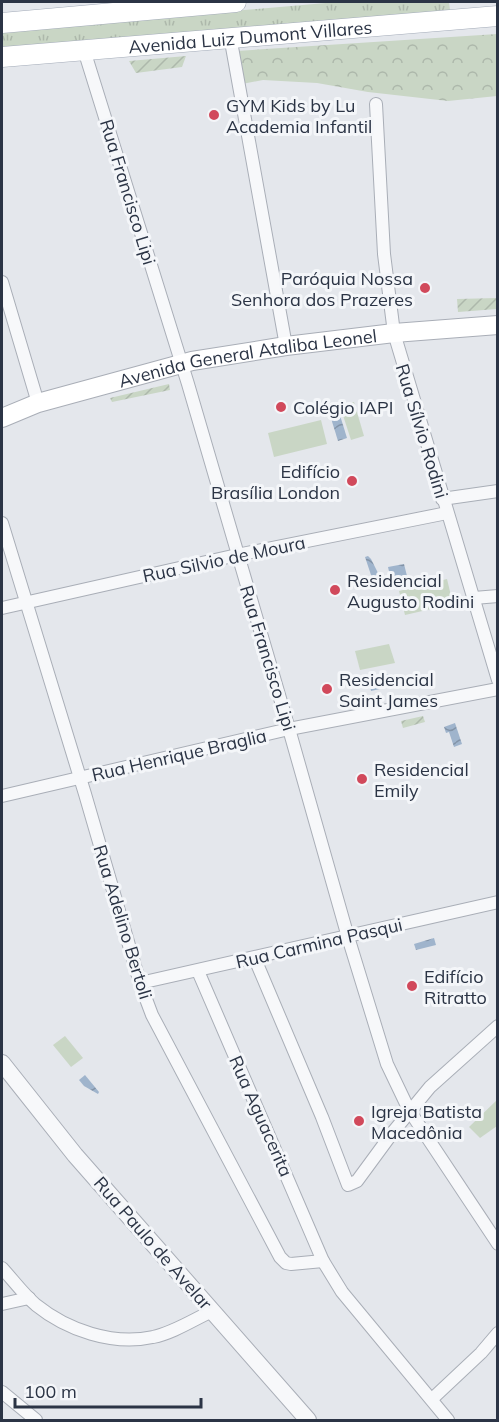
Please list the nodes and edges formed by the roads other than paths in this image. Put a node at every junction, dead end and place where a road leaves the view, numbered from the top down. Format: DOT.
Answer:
graph roads {
  1 [pos="236,2"];
  2 [pos="498,16"];
  3 [pos="2,23"];
  4 [pos="230,36"];
  5 [pos="84,50"];
  6 [pos="2,57"];
  7 [pos="376,104"];
  8 [pos="2,282"];
  9 [pos="498,325"];
  10 [pos="394,333"];
  11 [pos="286,346"];
  12 [pos="182,364"];
  13 [pos="38,403"];
  14 [pos="2,418"];
  15 [pos="498,491"];
  16 [pos="442,499"];
  17 [pos="447,513"];
  18 [pos="2,523"];
  19 [pos="237,555"];
  20 [pos="498,596"];
  21 [pos="474,598"];
  22 [pos="26,603"];
  23 [pos="2,608"];
  24 [pos="498,680"];
  25 [pos="498,689"];
  26 [pos="289,729"];
  27 [pos="80,778"];
  28 [pos="2,796"];
  29 [pos="498,902"];
  30 [pos="348,937"];
  31 [pos="255,959"];
  32 [pos="198,970"];
  33 [pos="140,983"];
  34 [pos="498,1026"];
  35 [pos="2,1063"];
  36 [pos="410,1110"];
  37 [pos="498,1244"];
  38 [pos="323,1262"];
  39 [pos="2,1268"];
  40 [pos="29,1298"];
  41 [pos="2,1304"];
  42 [pos="212,1311"];
  43 [pos="496,1338"];
  44 [pos="2,1392"];
  45 [pos="432,1399"];
  46 [pos="36,1420"];
  47 [pos="308,1420"];
  48 [pos="448,1420"];
  1 -- 3 [label="main road, Avenida Luiz Dumont Villares"];
  2 -- 4 [label="main road, Avenida Luiz Dumont Villares"];
  4 -- 5 [label="main road, Avenida Luiz Dumont Villares"];
  4 -- 11 [label="street"];
  5 -- 6 [label="main road, Avenida Luiz Dumont Villares"];
  5 -- 12 [label="street, Rua Francisco Lipi"];
  7 -- 10 [label="street, Rua Sílvio Rodini"];
  8 -- 13 [label="street"];
  9 -- 10 [label="main road, Avenida General Ataliba Leonel"];
  10 -- 11 [label="main road, Avenida General Ataliba Leonel"];
  10 -- 16 [label="street, Rua Sílvio Rodini"];
  11 -- 12 [label="main road, Avenida General Ataliba Leonel"];
  12 -- 13 [label="main road, Avenida General Ataliba Leonel"];
  12 -- 19 [label="street, Rua Francisco Lipi"];
  13 -- 14 [label="main road, Avenida General Ataliba Leonel"];
  15 -- 16 [label="street"];
  16 -- 17 [label="street, Rua Sílvio Rodini"];
  17 -- 19 [label="street, Rua Silvio de Moura"];
  17 -- 21 [label="street, Rua Sílvio Rodini"];
  18 -- 22 [label="street, Rua Adelino Bertoli"];
  19 -- 22 [label="street, Rua Silvio de Moura"];
  19 -- 26 [label="street, Rua Francisco Lipi"];
  20 -- 21 [label="street"];
  21 -- 24 [label="street, Rua Sílvio Rodini"];
  22 -- 23 [label="street, Rua Silvio de Moura"];
  22 -- 27 [label="street, Rua Adelino Bertoli"];
  25 -- 26 [label="street, Rua Henrique Braglia"];
  26 -- 27 [label="street, Rua Henrique Braglia"];
  26 -- 30 [label="street, Rua Francisco Lipi"];
  27 -- 28 [label="street, Rua Henrique Braglia"];
  27 -- 33 [label="street, Rua Adelino Bertoli"];
  29 -- 30 [label="street, Rua Carmina Pasqui"];
  30 -- 31 [label="street, Rua Carmina Pasqui"];
  30 -- 36 [label="street, Rua Francisco Lipi"];
  31 -- 32 [label="street, Rua Carmina Pasqui"];
  31 -- 36 [label="street"];
  32 -- 33 [label="street, Rua Carmina Pasqui"];
  32 -- 38 [label="street, Rua Aguacerita"];
  33 -- 38 [label="street, Rua Adelino Bertoli"];
  34 -- 36 [label="street"];
  35 -- 42 [label="street, Rua Paulo de Avelar"];
  36 -- 37 [label="street, Rua Francisco Lipi"];
  38 -- 45 [label="street, Rua Aguacerita"];
  39 -- 40 [label="street"];
  40 -- 41 [label="street"];
  40 -- 42 [label="street"];
  42 -- 47 [label="street, Rua Paulo de Avelar"];
  43 -- 45 [label="street"];
  44 -- 46 [label="street"];
  45 -- 48 [label="street, Rua Aguacerita"];
}
